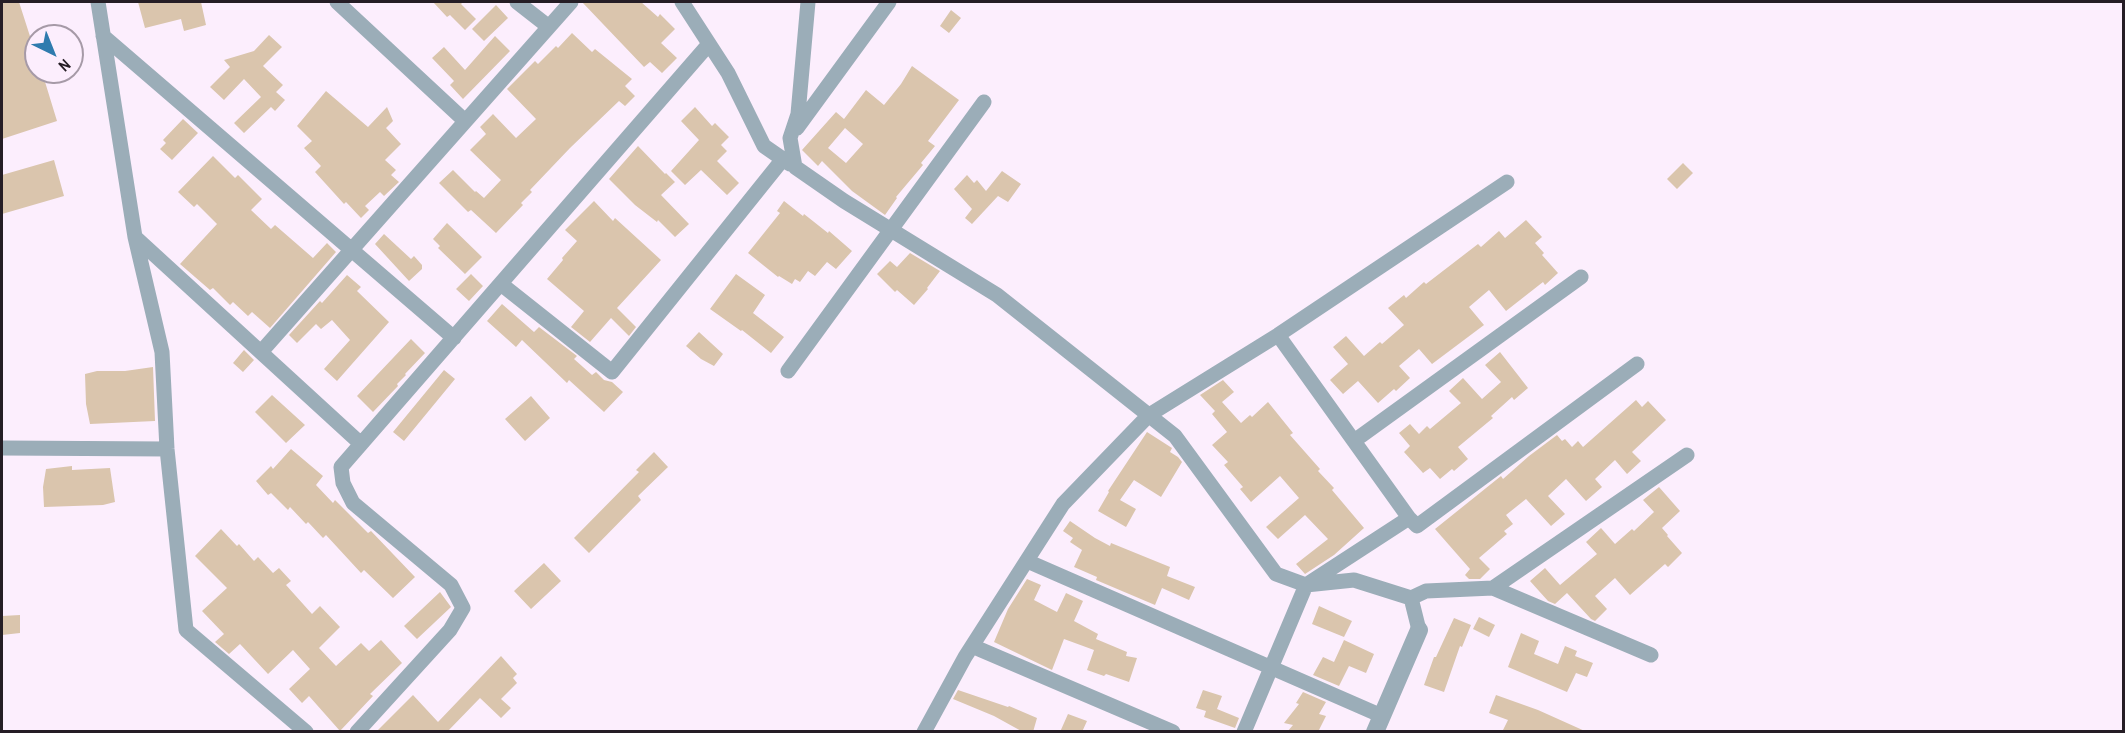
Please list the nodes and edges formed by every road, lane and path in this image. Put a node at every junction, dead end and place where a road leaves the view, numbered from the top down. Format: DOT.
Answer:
graph roads {
  1 [pos="98,2"];
  2 [pos="337,2"];
  3 [pos="517,2"];
  4 [pos="571,2"];
  5 [pos="682,2"];
  6 [pos="808,2"];
  7 [pos="889,2"];
  8 [pos="549,27"];
  9 [pos="103,36"];
  10 [pos="709,44"];
  11 [pos="984,102"];
  12 [pos="465,121"];
  13 [pos="790,138"];
  14 [pos="789,163"];
  15 [pos="1507,182"];
  16 [pos="891,230"];
  17 [pos="135,237"];
  18 [pos="351,250"];
  19 [pos="1581,277"];
  20 [pos="501,284"];
  21 [pos="1278,334"];
  22 [pos="454,338"];
  23 [pos="261,352"];
  24 [pos="1637,364"];
  25 [pos="788,371"];
  26 [pos="1149,415"];
  27 [pos="1354,441"];
  28 [pos="361,444"];
  29 [pos="2,448"];
  30 [pos="167,449"];
  31 [pos="1687,455"];
  32 [pos="1409,518"];
  33 [pos="1027,561"];
  34 [pos="1306,585"];
  35 [pos="1493,588"];
  36 [pos="1411,598"];
  37 [pos="1419,630"];
  38 [pos="972,646"];
  39 [pos="1651,655"];
  40 [pos="1270,668"];
  41 [pos="1379,724"];
  42 [pos="306,732"];
  43 [pos="357,732"];
  44 [pos="924,732"];
  45 [pos="1173,732"];
  46 [pos="1244,732"];
  1 -- 9 [label="street"];
  2 -- 12 [label="street"];
  3 -- 8 [label="street"];
  4 -- 8 [label="street"];
  5 -- 10 [label="street"];
  6 -- 13 [label="street"];
  7 -- 13 [label="street"];
  8 -- 12 [label="street"];
  9 -- 17 [label="street"];
  9 -- 18 [label="street"];
  10 -- 14 [label="street"];
  10 -- 20 [label="street"];
  11 -- 16 [label="street"];
  12 -- 18 [label="street"];
  13 -- 14 [label="street"];
  14 -- 16 [label="street"];
  14 -- 20 [label="street"];
  15 -- 21 [label="street"];
  16 -- 25 [label="street"];
  16 -- 26 [label="street"];
  17 -- 23 [label="street"];
  17 -- 30 [label="street"];
  18 -- 22 [label="street"];
  18 -- 23 [label="street"];
  19 -- 27 [label="street"];
  20 -- 22 [label="street"];
  21 -- 26 [label="street"];
  21 -- 27 [label="street"];
  22 -- 28 [label="street"];
  23 -- 28 [label="street"];
  24 -- 32 [label="street"];
  26 -- 33 [label="street"];
  26 -- 34 [label="street"];
  27 -- 32 [label="street"];
  28 -- 43 [label="street"];
  29 -- 30 [label="street"];
  30 -- 42 [label="street"];
  31 -- 35 [label="street"];
  32 -- 34 [label="street"];
  33 -- 38 [label="street"];
  33 -- 40 [label="street"];
  34 -- 36 [label="street"];
  34 -- 40 [label="street"];
  35 -- 36 [label="street"];
  35 -- 39 [label="street"];
  36 -- 37 [label="street"];
  37 -- 41 [label="street"];
  38 -- 44 [label="street"];
  38 -- 45 [label="street"];
  40 -- 41 [label="street"];
  40 -- 46 [label="street"];
}
